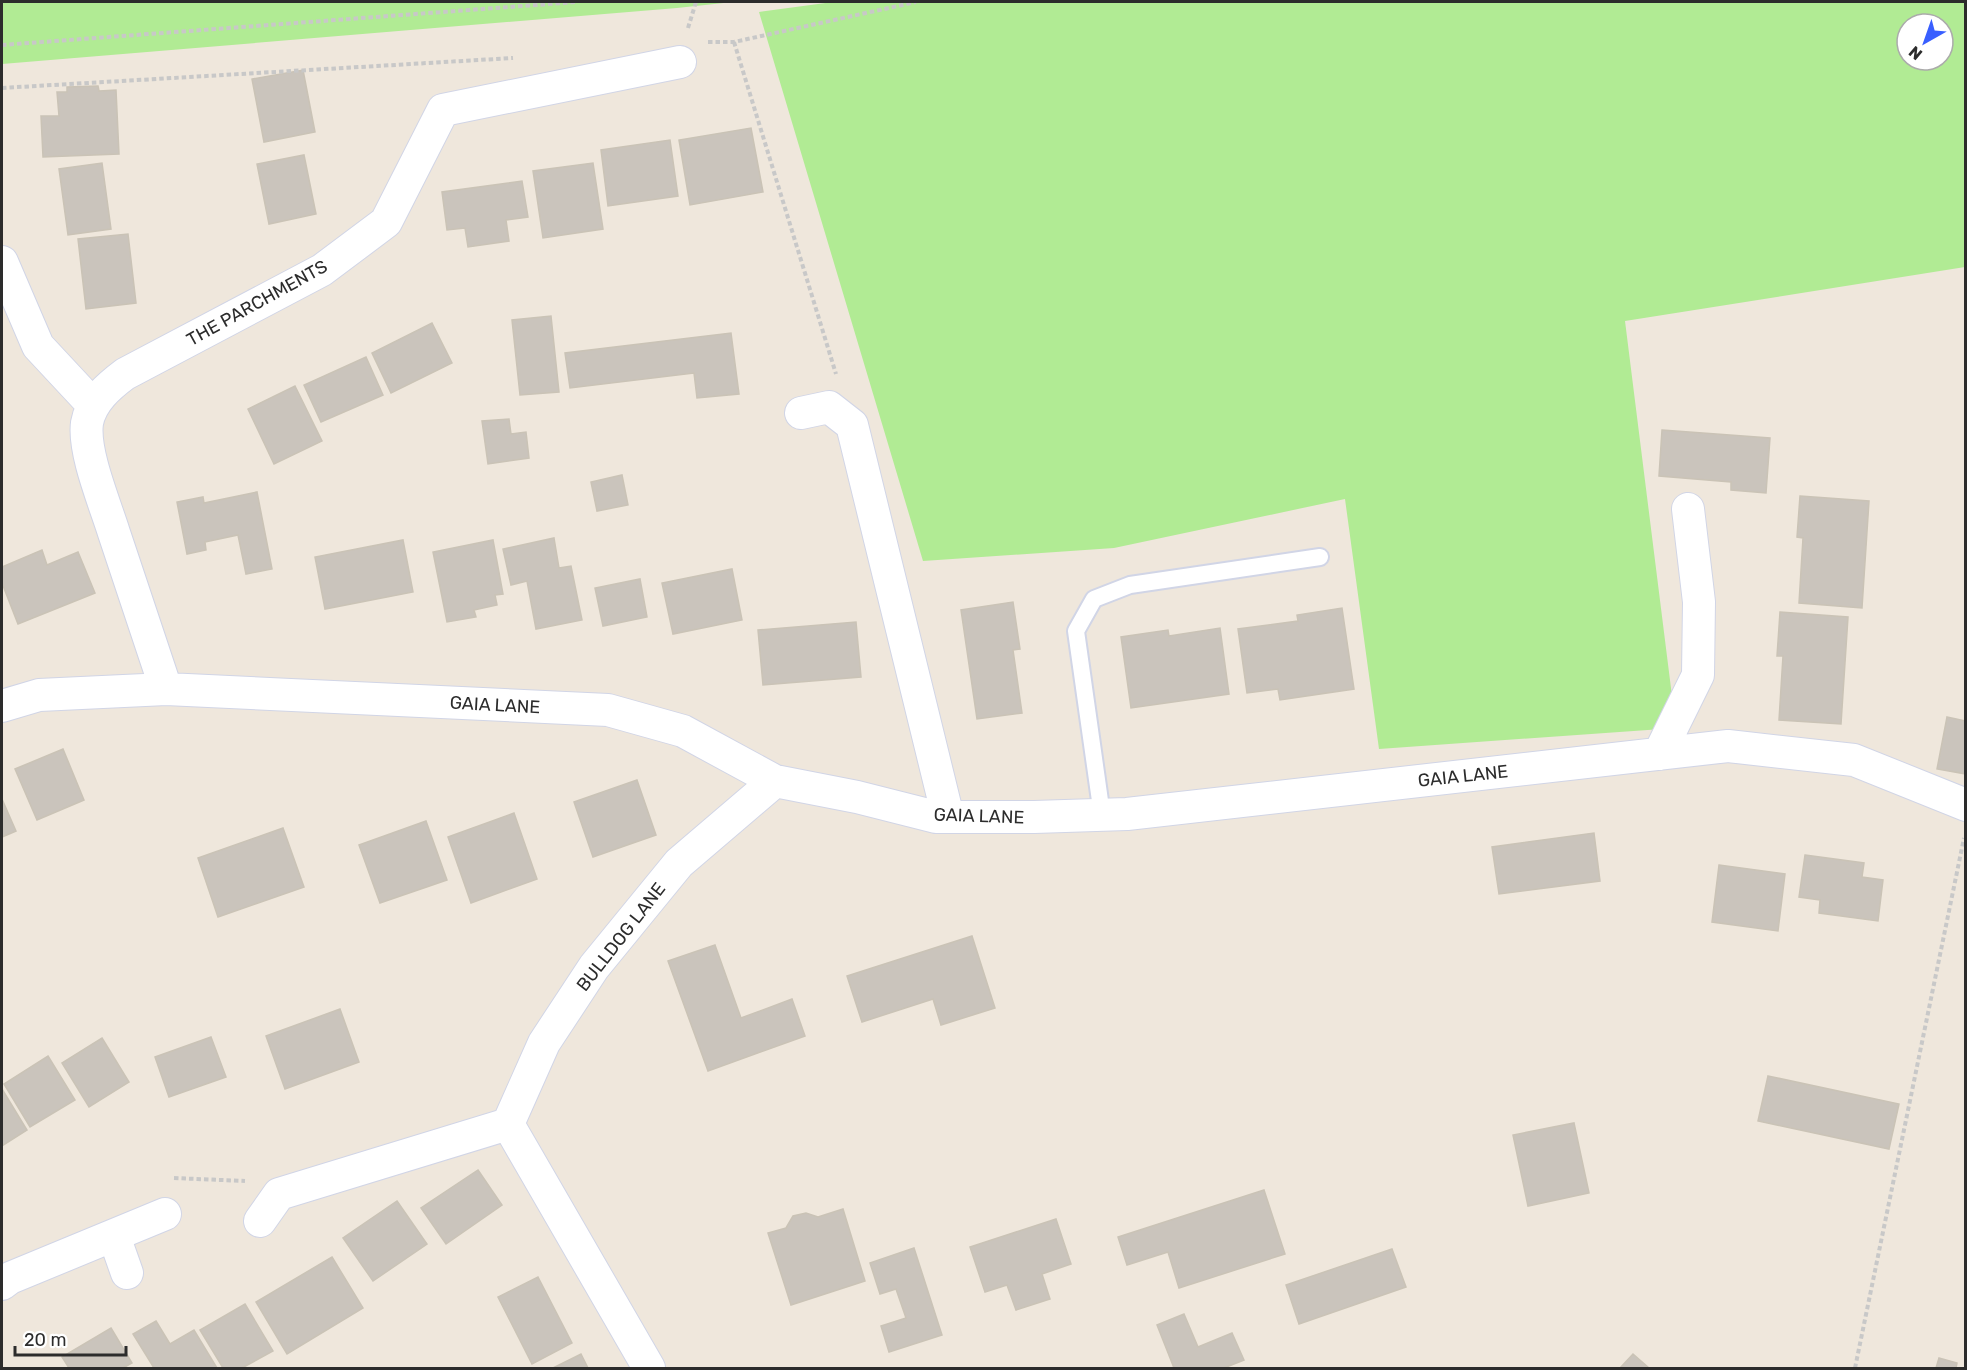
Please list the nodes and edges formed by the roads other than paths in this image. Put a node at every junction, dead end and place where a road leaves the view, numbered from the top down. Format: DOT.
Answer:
graph roads {
  1 [pos="690,46"];
  2 [pos="2,262"];
  3 [pos="93,405"];
  4 [pos="801,413"];
  5 [pos="1688,509"];
  6 [pos="1320,557"];
  7 [pos="166,689"];
  8 [pos="2,706"];
  9 [pos="1659,754"];
  10 [pos="775,781"];
  11 [pos="1965,805"];
  12 [pos="1102,815"];
  13 [pos="948,817"];
  14 [pos="508,1124"];
  15 [pos="165,1214"];
  16 [pos="260,1221"];
  17 [pos="114,1236"];
  18 [pos="127,1273"];
  19 [pos="2,1284"];
  20 [pos="650,1368"];
  1 -- 3 [label="street, THE PARCHMENTS"];
  2 -- 3 [label="street"];
  3 -- 7 [label="street, THE PARCHMENTS"];
  4 -- 13 [label="street"];
  5 -- 9 [label="street"];
  6 -- 12 [label="lane"];
  7 -- 8 [label="street, GAIA LANE"];
  7 -- 10 [label="street, GAIA LANE"];
  9 -- 11 [label="street, GAIA LANE"];
  9 -- 12 [label="street, GAIA LANE"];
  10 -- 13 [label="street, GAIA LANE"];
  10 -- 14 [label="street, BULLDOG LANE"];
  12 -- 13 [label="street, GAIA LANE"];
  14 -- 16 [label="street"];
  14 -- 20 [label="street"];
  15 -- 17 [label="street"];
  17 -- 18 [label="street"];
  17 -- 19 [label="street"];
}
